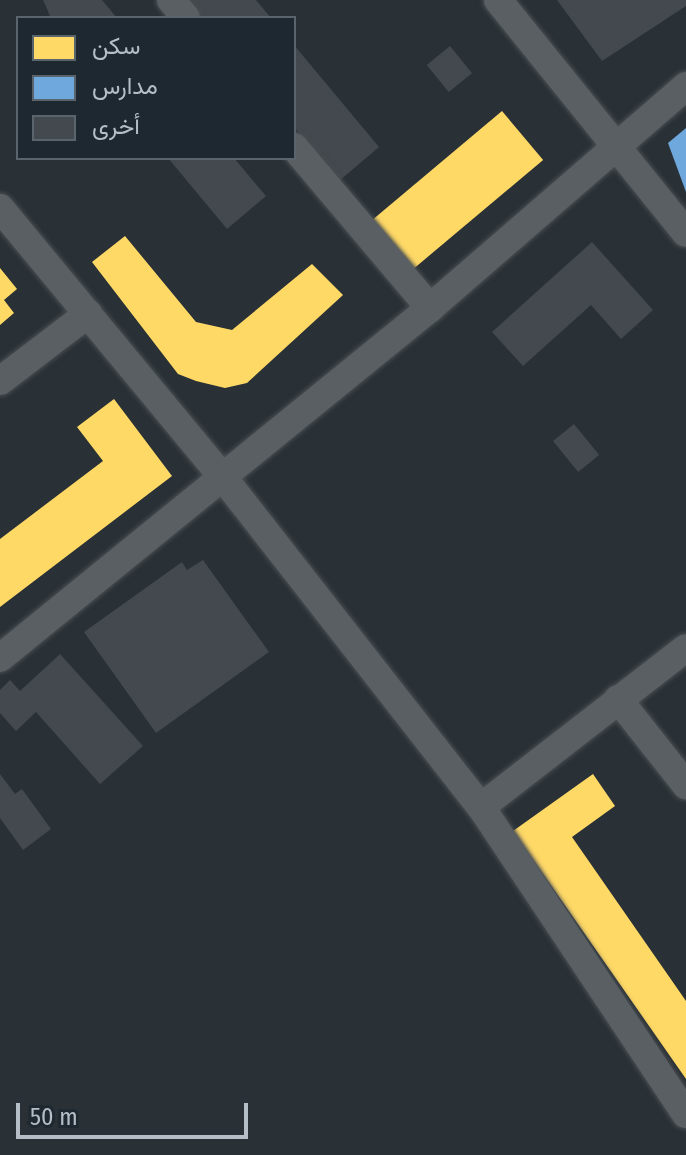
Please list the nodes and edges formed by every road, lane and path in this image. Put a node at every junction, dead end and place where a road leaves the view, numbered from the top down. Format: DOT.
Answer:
graph roads {
  1 [pos="171,0"];
  2 [pos="498,0"];
  3 [pos="184,16"];
  4 [pos="686,86"];
  5 [pos="617,145"];
  6 [pos="296,149"];
  7 [pos="0,208"];
  8 [pos="686,233"];
  9 [pos="430,308"];
  10 [pos="88,314"];
  11 [pos="0,381"];
  12 [pos="222,476"];
  13 [pos="686,648"];
  14 [pos="0,658"];
  15 [pos="618,699"];
  16 [pos="686,785"];
  17 [pos="481,807"];
  18 [pos="686,1114"];
  1 -- 3 [label="street"];
  2 -- 5 [label="street"];
  4 -- 5 [label="street"];
  5 -- 8 [label="street"];
  5 -- 9 [label="street"];
  6 -- 9 [label="street"];
  7 -- 10 [label="street"];
  9 -- 12 [label="street"];
  10 -- 11 [label="street"];
  10 -- 12 [label="street"];
  12 -- 14 [label="street"];
  12 -- 17 [label="street"];
  13 -- 15 [label="street"];
  15 -- 16 [label="street"];
  15 -- 17 [label="street"];
  17 -- 18 [label="street"];
}
